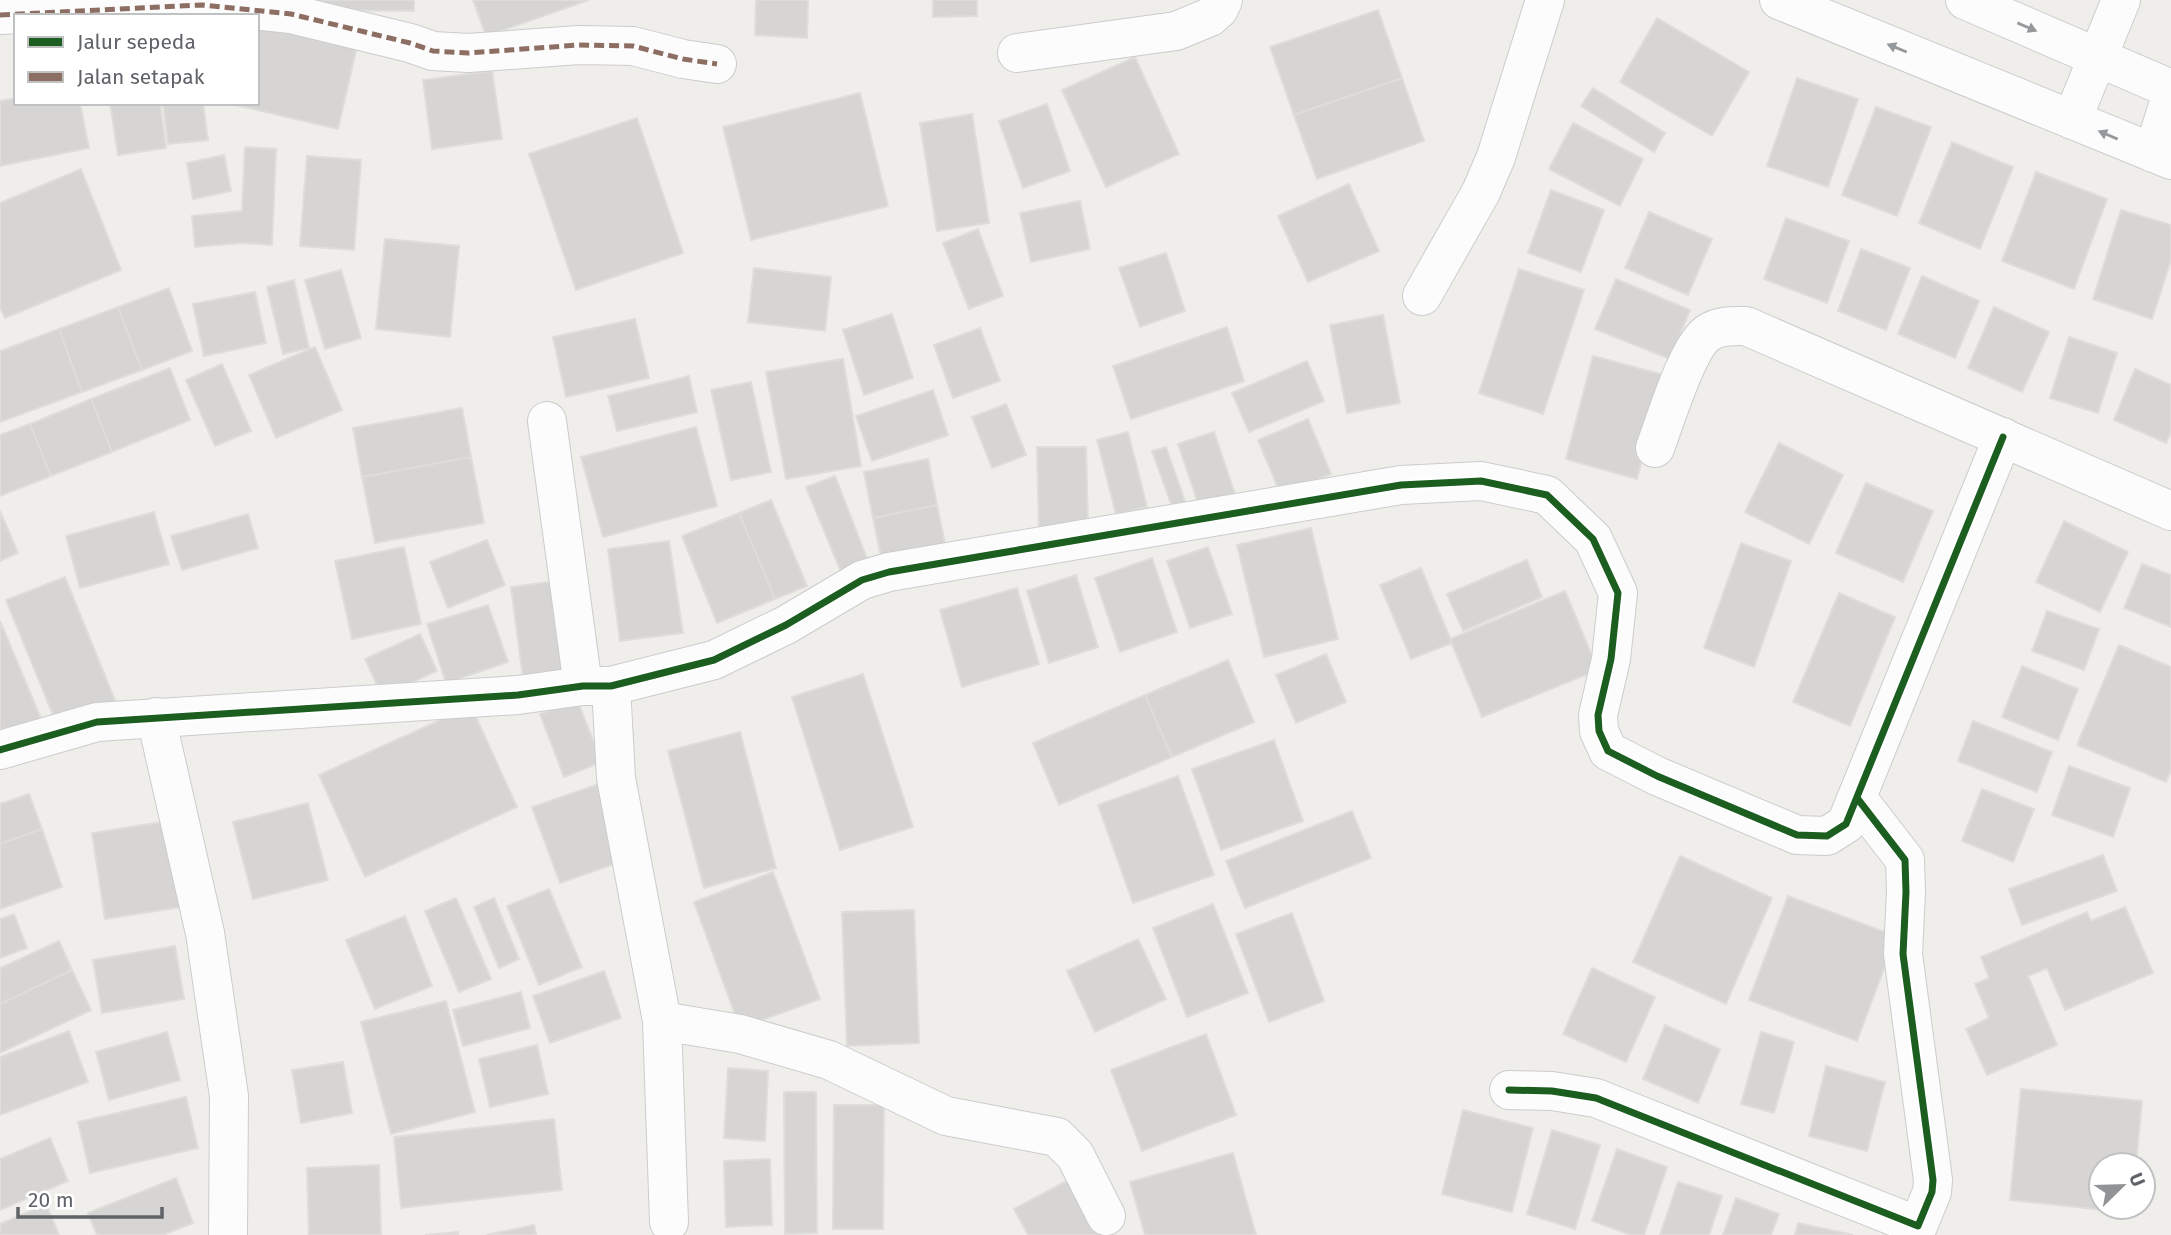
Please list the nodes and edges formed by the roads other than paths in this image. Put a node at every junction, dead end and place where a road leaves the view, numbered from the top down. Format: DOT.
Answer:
graph roads {
  1 [pos="1223,0"];
  2 [pos="1545,0"];
  3 [pos="1779,0"];
  4 [pos="1965,0"];
  5 [pos="2121,0"];
  6 [pos="20,14"];
  7 [pos="1017,53"];
  8 [pos="2097,57"];
  9 [pos="717,64"];
  10 [pos="2171,89"];
  11 [pos="2171,96"];
  12 [pos="2072,120"];
  13 [pos="2162,157"];
  14 [pos="1422,296"];
  15 [pos="547,421"];
  16 [pos="2003,437"];
  17 [pos="1656,447"];
  18 [pos="2171,511"];
  19 [pos="597,686"];
  20 [pos="156,717"];
  21 [pos="0,750"];
  22 [pos="1857,798"];
  23 [pos="662,1021"];
  24 [pos="1509,1090"];
  25 [pos="1106,1216"];
  26 [pos="669,1222"];
  27 [pos="1916,1230"];
  28 [pos="228,1235"];
  1 -- 7 [label="street"];
  2 -- 14 [label="street"];
  12 -- 3 [label="street, one-way"];
  4 -- 8 [label="street, one-way"];
  5 -- 8 [label="street"];
  6 -- 9 [label="street"];
  8 -- 10 [label="street"];
  8 -- 12 [label="street"];
  11 -- 13 [label="street"];
  13 -- 12 [label="street, one-way"];
  15 -- 19 [label="street"];
  16 -- 17 [label="street"];
  16 -- 18 [label="street"];
  16 -- 22 [label="street"];
  19 -- 20 [label="street"];
  19 -- 22 [label="street"];
  19 -- 23 [label="street"];
  20 -- 21 [label="street"];
  20 -- 28 [label="street"];
  22 -- 27 [label="street"];
  23 -- 25 [label="street"];
  23 -- 26 [label="street"];
  24 -- 27 [label="street"];
}
